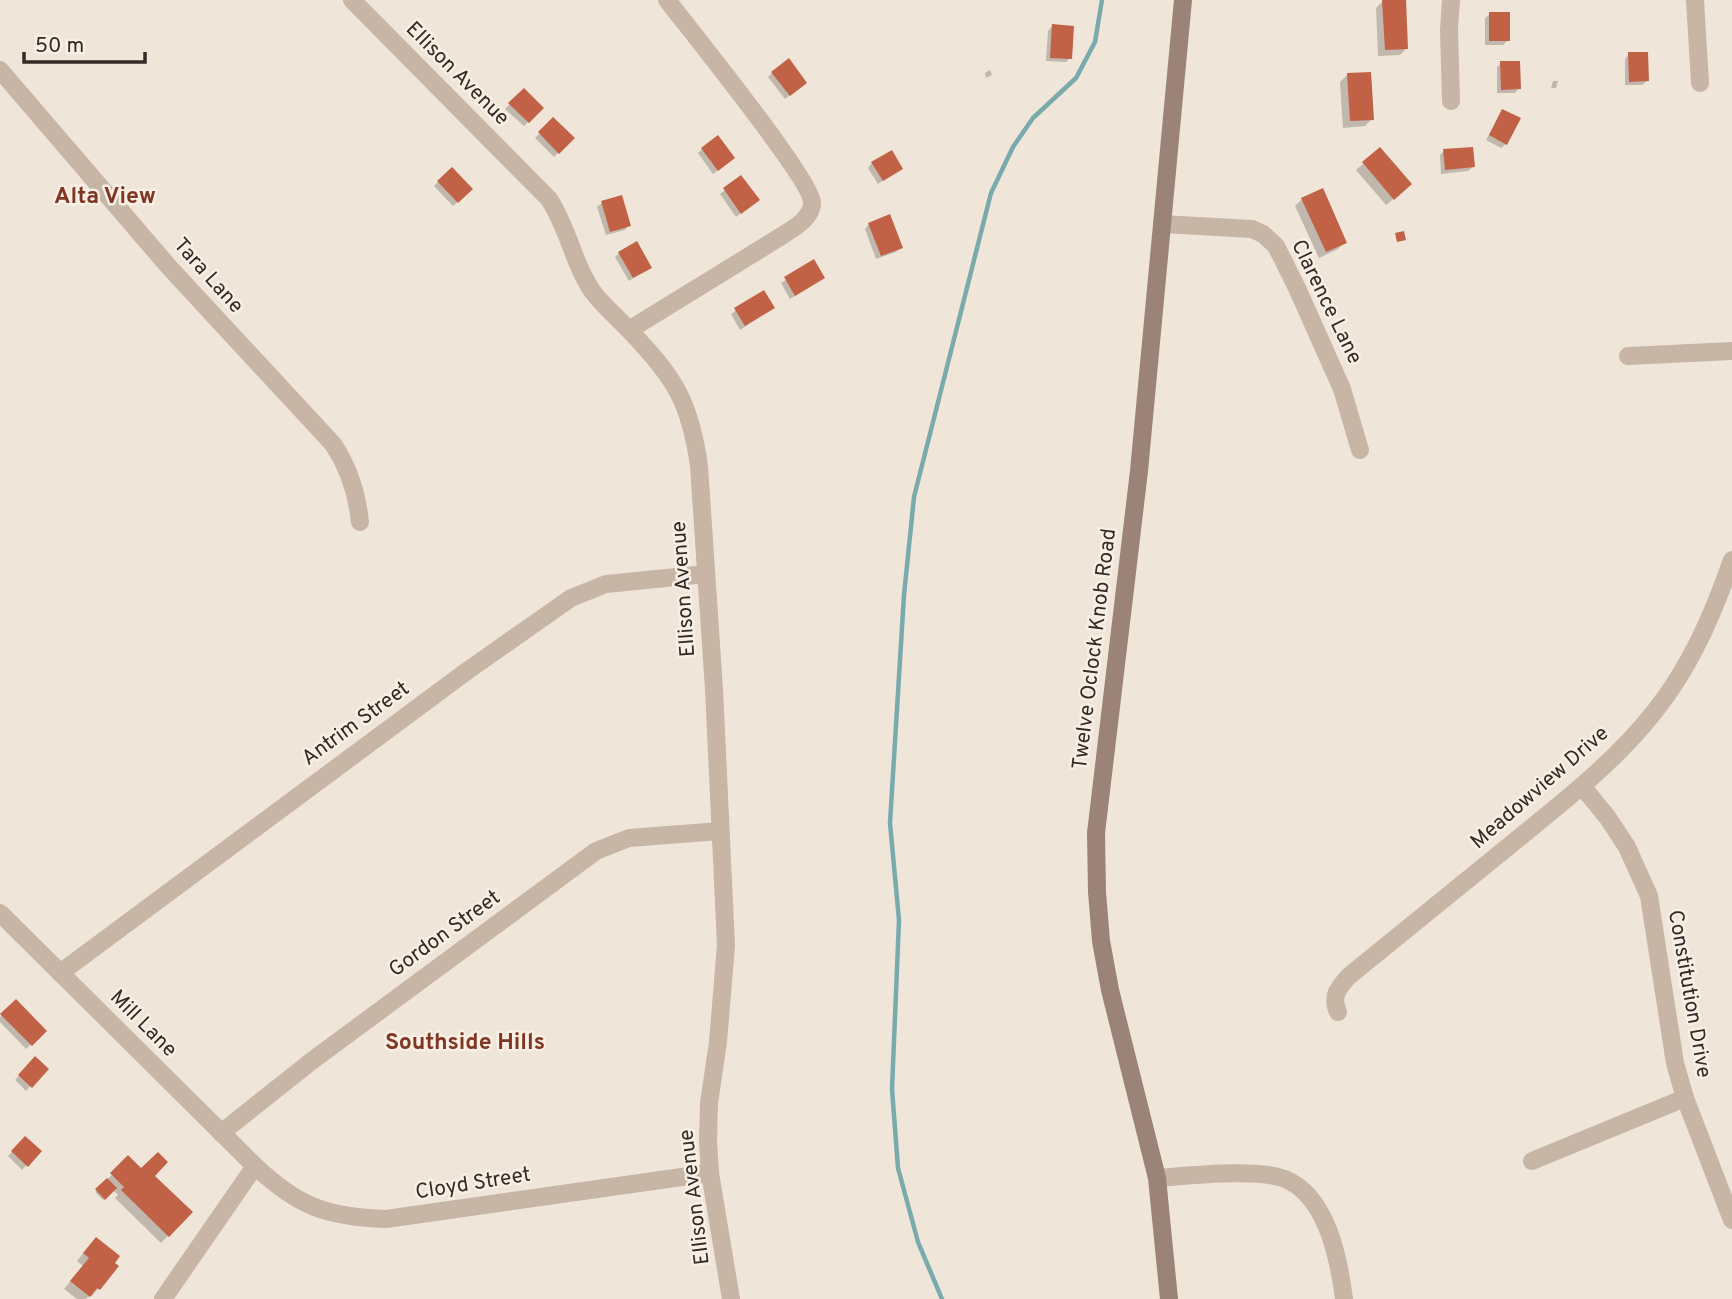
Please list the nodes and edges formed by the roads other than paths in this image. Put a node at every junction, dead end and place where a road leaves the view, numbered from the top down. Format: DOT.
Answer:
graph roads {
  1 [pos="352,0"];
  2 [pos="667,0"];
  3 [pos="1183,0"];
  4 [pos="1451,0"];
  5 [pos="1695,0"];
  6 [pos="0,70"];
  7 [pos="1700,83"];
  8 [pos="1451,101"];
  9 [pos="1162,224"];
  10 [pos="629,330"];
  11 [pos="1732,351"];
  12 [pos="1628,356"];
  13 [pos="1360,450"];
  14 [pos="360,522"];
  15 [pos="1732,560"];
  16 [pos="706,574"];
  17 [pos="1582,786"];
  18 [pos="720,831"];
  19 [pos="0,913"];
  20 [pos="60,973"];
  21 [pos="1338,1012"];
  22 [pos="1685,1098"];
  23 [pos="221,1133"];
  24 [pos="1532,1161"];
  25 [pos="255,1166"];
  26 [pos="710,1173"];
  27 [pos="1157,1178"];
  28 [pos="1732,1220"];
  29 [pos="163,1299"];
  30 [pos="731,1299"];
  31 [pos="1169,1299"];
  32 [pos="1344,1299"];
  1 -- 10 [label="street, Ellison Avenue"];
  2 -- 10 [label="street"];
  3 -- 9 [label="street, Twelve Oclock Knob Road"];
  4 -- 8 [label="street"];
  5 -- 7 [label="street"];
  6 -- 14 [label="street, Tara Lane"];
  9 -- 13 [label="street, Clarence Lane"];
  9 -- 27 [label="street, Twelve Oclock Knob Road"];
  10 -- 16 [label="street, Ellison Avenue"];
  11 -- 12 [label="street"];
  15 -- 17 [label="street, Meadowview Drive"];
  16 -- 18 [label="street, Ellison Avenue"];
  16 -- 20 [label="street, Antrim Street"];
  17 -- 21 [label="street, Meadowview Drive"];
  17 -- 22 [label="street, Constitution Drive"];
  18 -- 23 [label="street, Gordon Street"];
  18 -- 26 [label="street, Ellison Avenue"];
  19 -- 20 [label="street, Mill Lane"];
  20 -- 23 [label="street, Mill Lane"];
  22 -- 24 [label="street"];
  22 -- 28 [label="street, Constitution Drive"];
  23 -- 25 [label="street, Mill Lane"];
  25 -- 26 [label="street, Cloyd Street"];
  25 -- 29 [label="street"];
  26 -- 30 [label="street, Ellison Avenue"];
  27 -- 31 [label="street, Twelve Oclock Knob Road"];
  27 -- 32 [label="street"];
}
